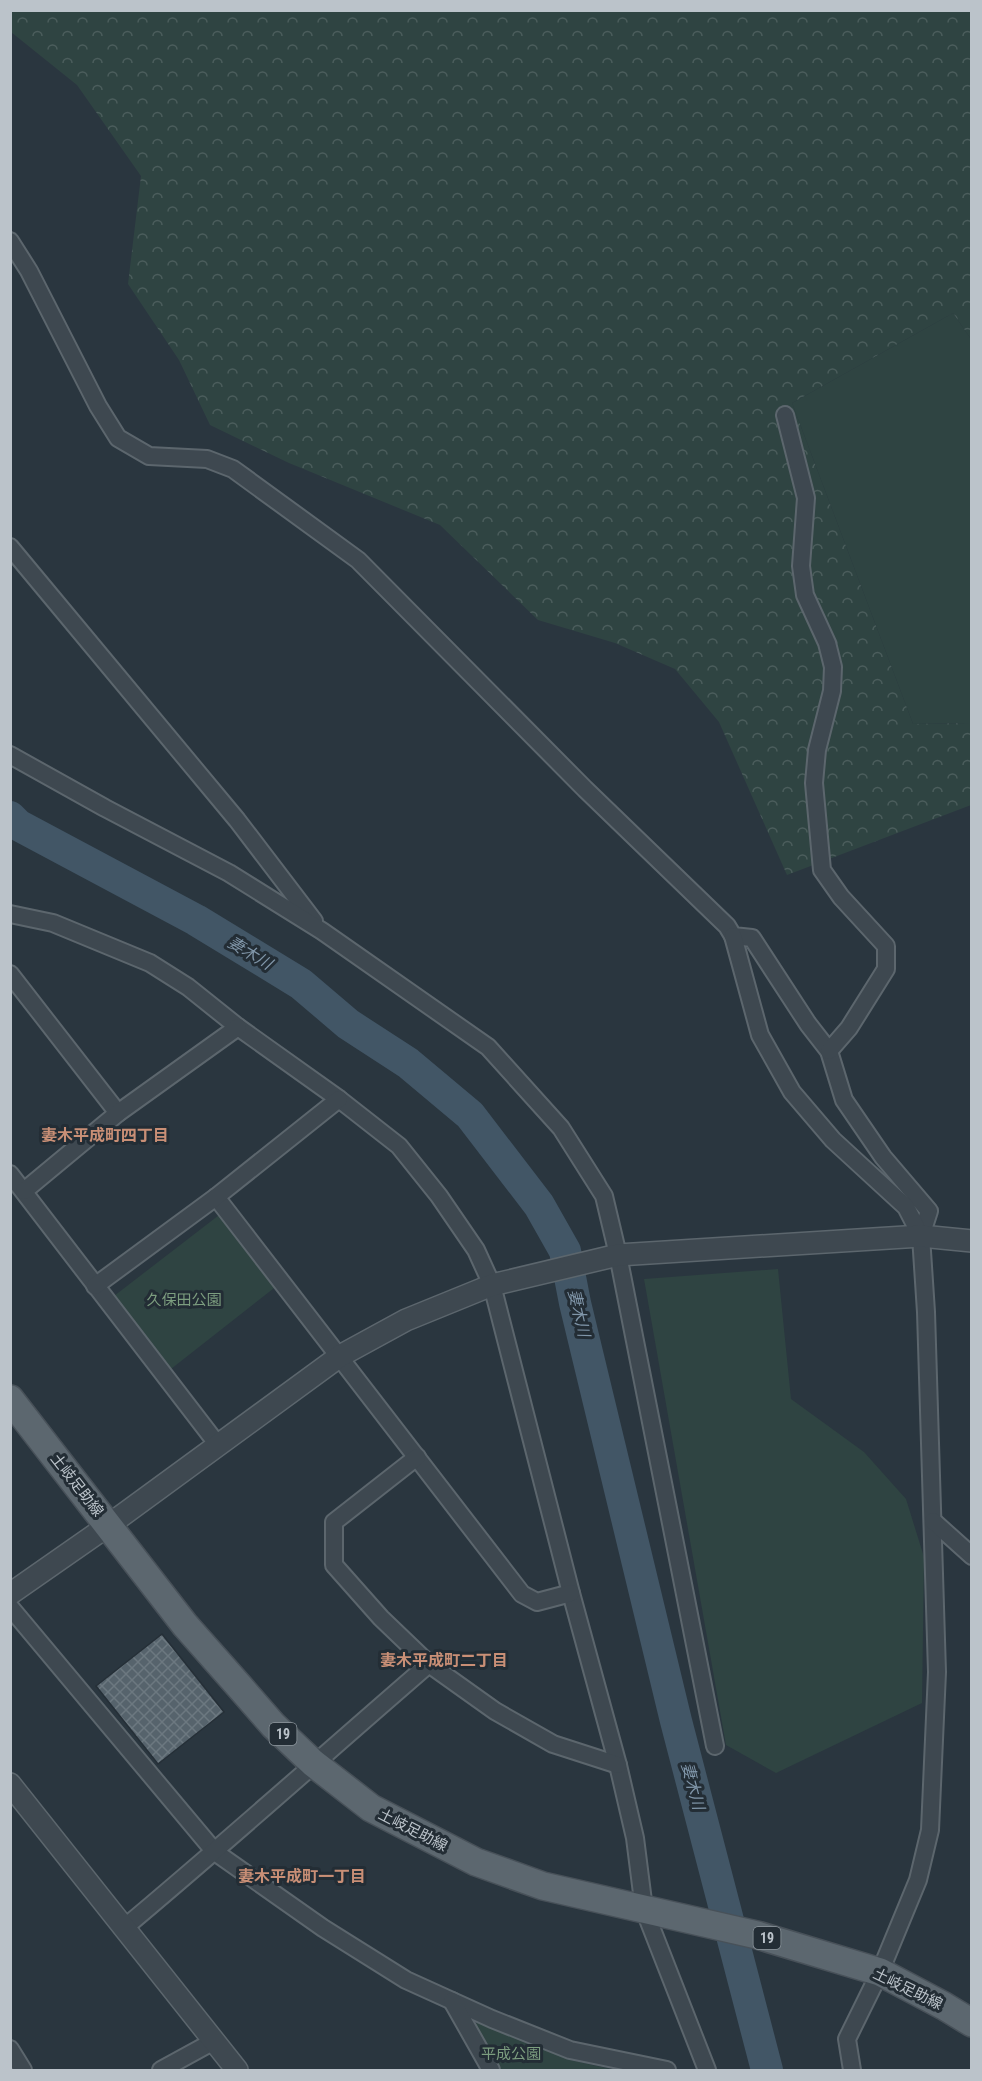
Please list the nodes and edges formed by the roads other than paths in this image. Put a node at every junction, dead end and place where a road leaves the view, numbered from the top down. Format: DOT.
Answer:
graph roads {
  1 [pos="10,241"];
  2 [pos="784,415"];
  3 [pos="10,547"];
  4 [pos="10,755"];
  5 [pos="10,914"];
  6 [pos="322,931"];
  7 [pos="733,936"];
  8 [pos="10,974"];
  9 [pos="238,1027"];
  10 [pos="829,1051"];
  11 [pos="339,1099"];
  12 [pos="118,1113"];
  13 [pos="10,1174"];
  14 [pos="24,1191"];
  15 [pos="216,1197"];
  16 [pos="921,1236"];
  17 [pos="972,1241"];
  18 [pos="618,1255"];
  19 [pos="492,1285"];
  20 [pos="95,1286"];
  21 [pos="340,1356"];
  22 [pos="10,1399"];
  23 [pos="218,1445"];
  24 [pos="417,1457"];
  25 [pos="933,1521"];
  26 [pos="109,1525"];
  27 [pos="972,1556"];
  28 [pos="571,1593"];
  29 [pos="10,1594"];
  30 [pos="10,1607"];
  31 [pos="429,1664"];
  32 [pos="715,1746"];
  33 [pos="314,1763"];
  34 [pos="618,1765"];
  35 [pos="10,1784"];
  36 [pos="215,1852"];
  37 [pos="655,1913"];
  38 [pos="124,1928"];
  39 [pos="873,1970"];
  40 [pos="452,2001"];
  41 [pos="972,2023"];
  42 [pos="214,2041"];
  43 [pos="10,2049"];
  44 [pos="23,2070"];
  45 [pos="161,2070"];
  46 [pos="237,2070"];
  47 [pos="491,2070"];
  48 [pos="667,2070"];
  49 [pos="707,2070"];
  50 [pos="852,2070"];
  1 -- 7 [label="street"];
  2 -- 10 [label="street"];
  3 -- 6 [label="street"];
  4 -- 6 [label="street"];
  5 -- 9 [label="street"];
  6 -- 18 [label="street"];
  7 -- 10 [label="street"];
  7 -- 16 [label="street"];
  8 -- 12 [label="street"];
  9 -- 11 [label="street"];
  9 -- 12 [label="street"];
  10 -- 16 [label="street"];
  11 -- 15 [label="street"];
  11 -- 19 [label="street"];
  12 -- 14 [label="street"];
  13 -- 14 [label="street"];
  14 -- 20 [label="street"];
  15 -- 20 [label="street"];
  15 -- 21 [label="street"];
  16 -- 17 [label="street"];
  16 -- 18 [label="street"];
  16 -- 25 [label="street"];
  18 -- 19 [label="street"];
  18 -- 32 [label="street"];
  19 -- 21 [label="street"];
  19 -- 28 [label="street"];
  20 -- 23 [label="street"];
  21 -- 23 [label="street"];
  21 -- 24 [label="street"];
  22 -- 26 [label="main road, 土岐足助線 / 19"];
  23 -- 26 [label="street"];
  24 -- 28 [label="street"];
  24 -- 31 [label="street"];
  25 -- 27 [label="street"];
  25 -- 39 [label="street"];
  26 -- 29 [label="street"];
  26 -- 33 [label="main road, 土岐足助線 / 19"];
  28 -- 34 [label="street"];
  30 -- 36 [label="street"];
  31 -- 33 [label="street"];
  31 -- 34 [label="street"];
  33 -- 36 [label="street"];
  33 -- 37 [label="main road, 土岐足助線 / 19"];
  34 -- 37 [label="street"];
  35 -- 38 [label="street"];
  36 -- 38 [label="street"];
  36 -- 40 [label="street"];
  37 -- 39 [label="main road, 土岐足助線 / 19"];
  37 -- 49 [label="street"];
  38 -- 42 [label="street"];
  39 -- 41 [label="main road, 土岐足助線 / 19"];
  39 -- 50 [label="street"];
  40 -- 47 [label="street"];
  40 -- 48 [label="street"];
  42 -- 45 [label="street"];
  42 -- 46 [label="street"];
  43 -- 44 [label="street"];
}
